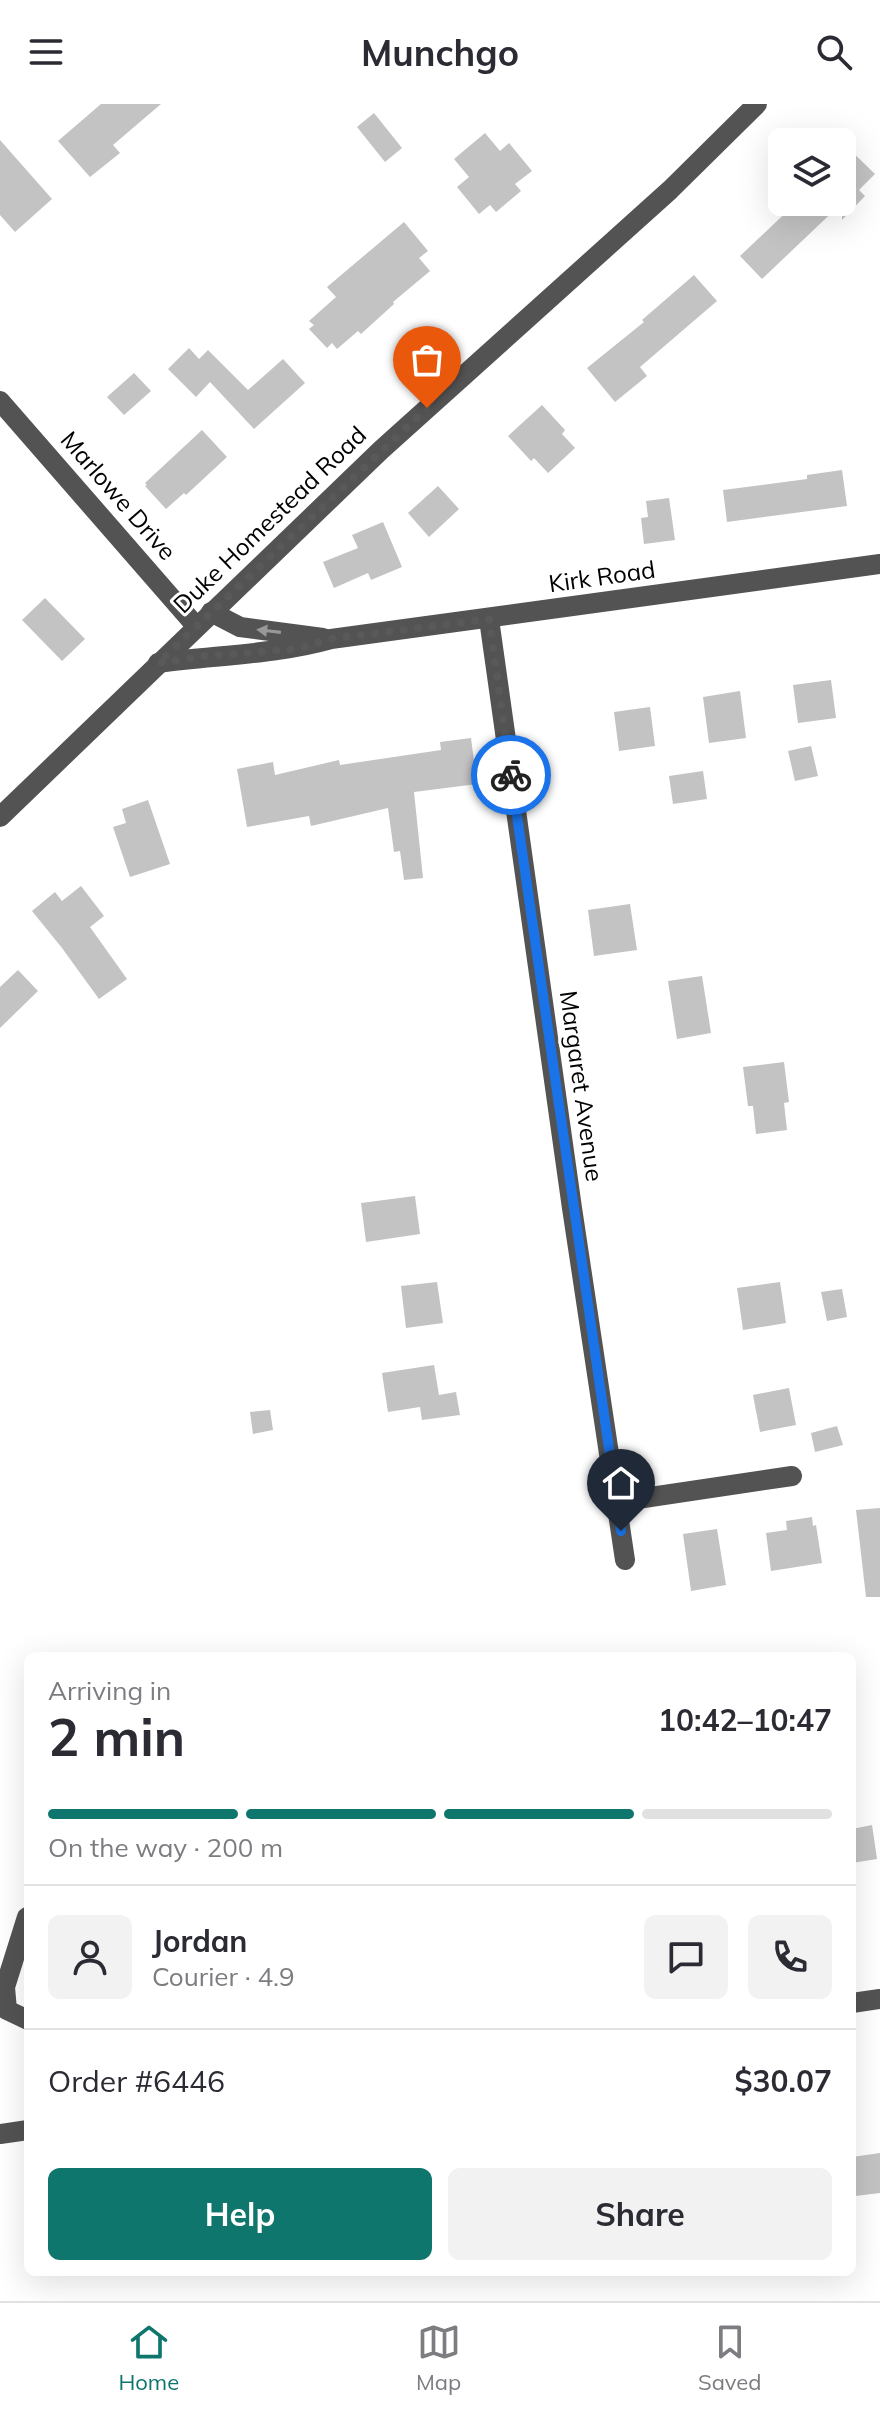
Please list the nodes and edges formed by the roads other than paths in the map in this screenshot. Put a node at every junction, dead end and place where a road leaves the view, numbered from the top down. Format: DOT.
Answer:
graph roads {
  1 [pos="757,104"];
  2 [pos="0,401"];
  3 [pos="880,564"];
  4 [pos="204,619"];
  5 [pos="489,619"];
  6 [pos="331,639"];
  7 [pos="158,663"];
  8 [pos="0,817"];
  9 [pos="792,1476"];
  10 [pos="617,1502"];
  11 [pos="625,1560"];
  12 [pos="24,1927"];
  13 [pos="880,1999"];
  14 [pos="856,2002"];
  15 [pos="24,2018"];
  16 [pos="24,2131"];
  17 [pos="0,2134"];
  1 -- 4 [label="street, Duke Homestead Road"];
  2 -- 4 [label="street, Marlowe Drive"];
  3 -- 5 [label="street, Kirk Road"];
  6 -- 4 [label="street, Kirk Road, one-way"];
  4 -- 7 [label="street, Duke Homestead Road"];
  5 -- 6 [label="street, Kirk Road"];
  5 -- 10 [label="street, Margaret Avenue"];
  6 -- 7 [label="street, Kirk Road"];
  7 -- 8 [label="street, Duke Homestead Road"];
  9 -- 10 [label="street"];
  10 -- 11 [label="street, Margaret Avenue"];
  12 -- 15 [label="street"];
  13 -- 14 [label="street"];
  16 -- 17 [label="street"];
}
